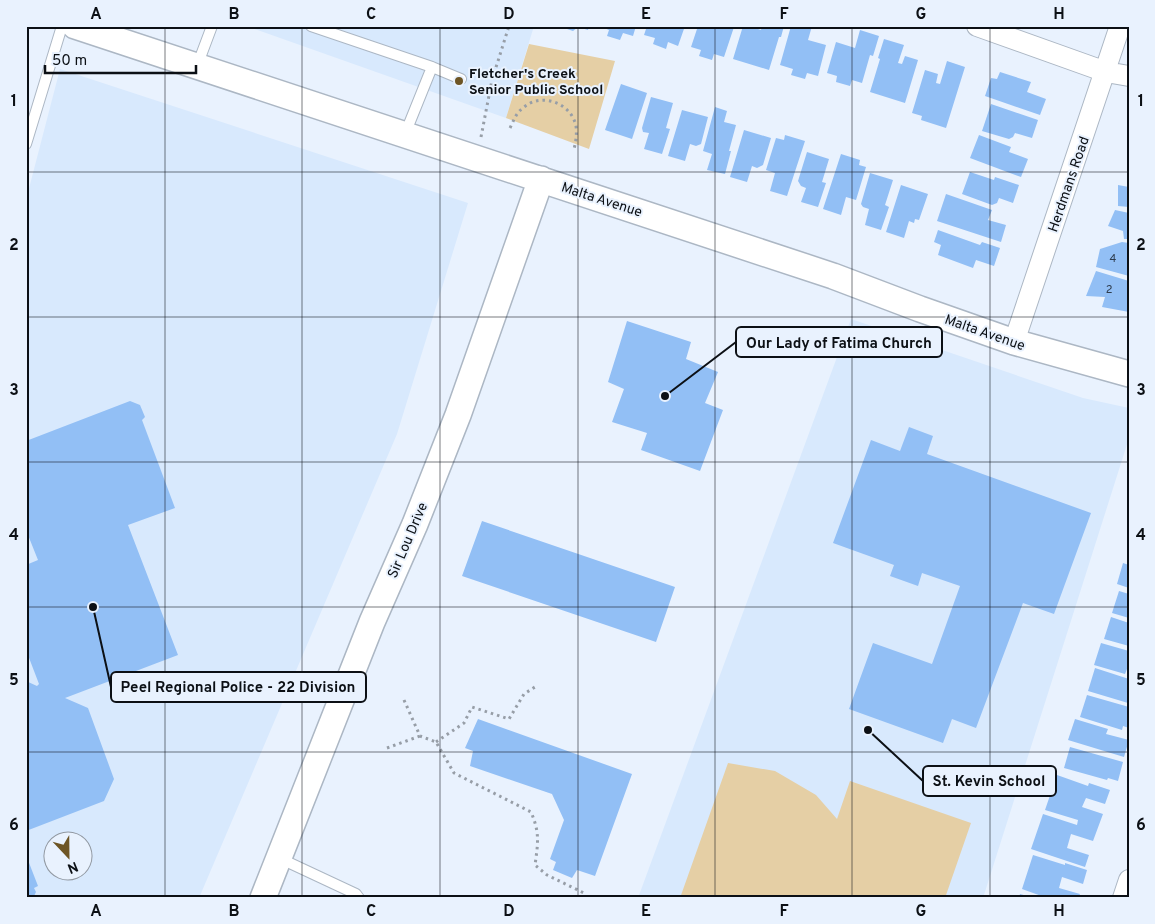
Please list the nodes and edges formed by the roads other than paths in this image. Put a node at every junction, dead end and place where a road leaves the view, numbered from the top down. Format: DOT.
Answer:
graph roads {
  1 [pos="62,26"];
  2 [pos="75,26"];
  3 [pos="212,26"];
  4 [pos="311,26"];
  5 [pos="977,26"];
  6 [pos="1120,26"];
  7 [pos="197,66"];
  8 [pos="432,66"];
  9 [pos="1106,72"];
  10 [pos="1129,76"];
  11 [pos="461,79"];
  12 [pos="405,134"];
  13 [pos="26,144"];
  14 [pos="541,179"];
  15 [pos="1014,342"];
  16 [pos="1129,374"];
  17 [pos="278,858"];
  18 [pos="1129,880"];
  19 [pos="263,898"];
  20 [pos="359,898"];
  21 [pos="1122,898"];
  1 -- 13 [label="lane"];
  2 -- 7 [label="street, Malta Avenue"];
  3 -- 7 [label="lane"];
  4 -- 8 [label="lane"];
  5 -- 9 [label="street"];
  6 -- 9 [label="street, Herdmans Road"];
  7 -- 12 [label="street, Malta Avenue"];
  8 -- 11 [label="lane"];
  8 -- 12 [label="lane"];
  9 -- 10 [label="street"];
  9 -- 15 [label="street, Herdmans Road"];
  12 -- 14 [label="street, Malta Avenue"];
  14 -- 15 [label="street, Malta Avenue"];
  14 -- 17 [label="street, Sir Lou Drive"];
  15 -- 16 [label="street, Malta Avenue"];
  17 -- 19 [label="street, Sir Lou Drive"];
  17 -- 20 [label="lane"];
  18 -- 21 [label="street"];
}
